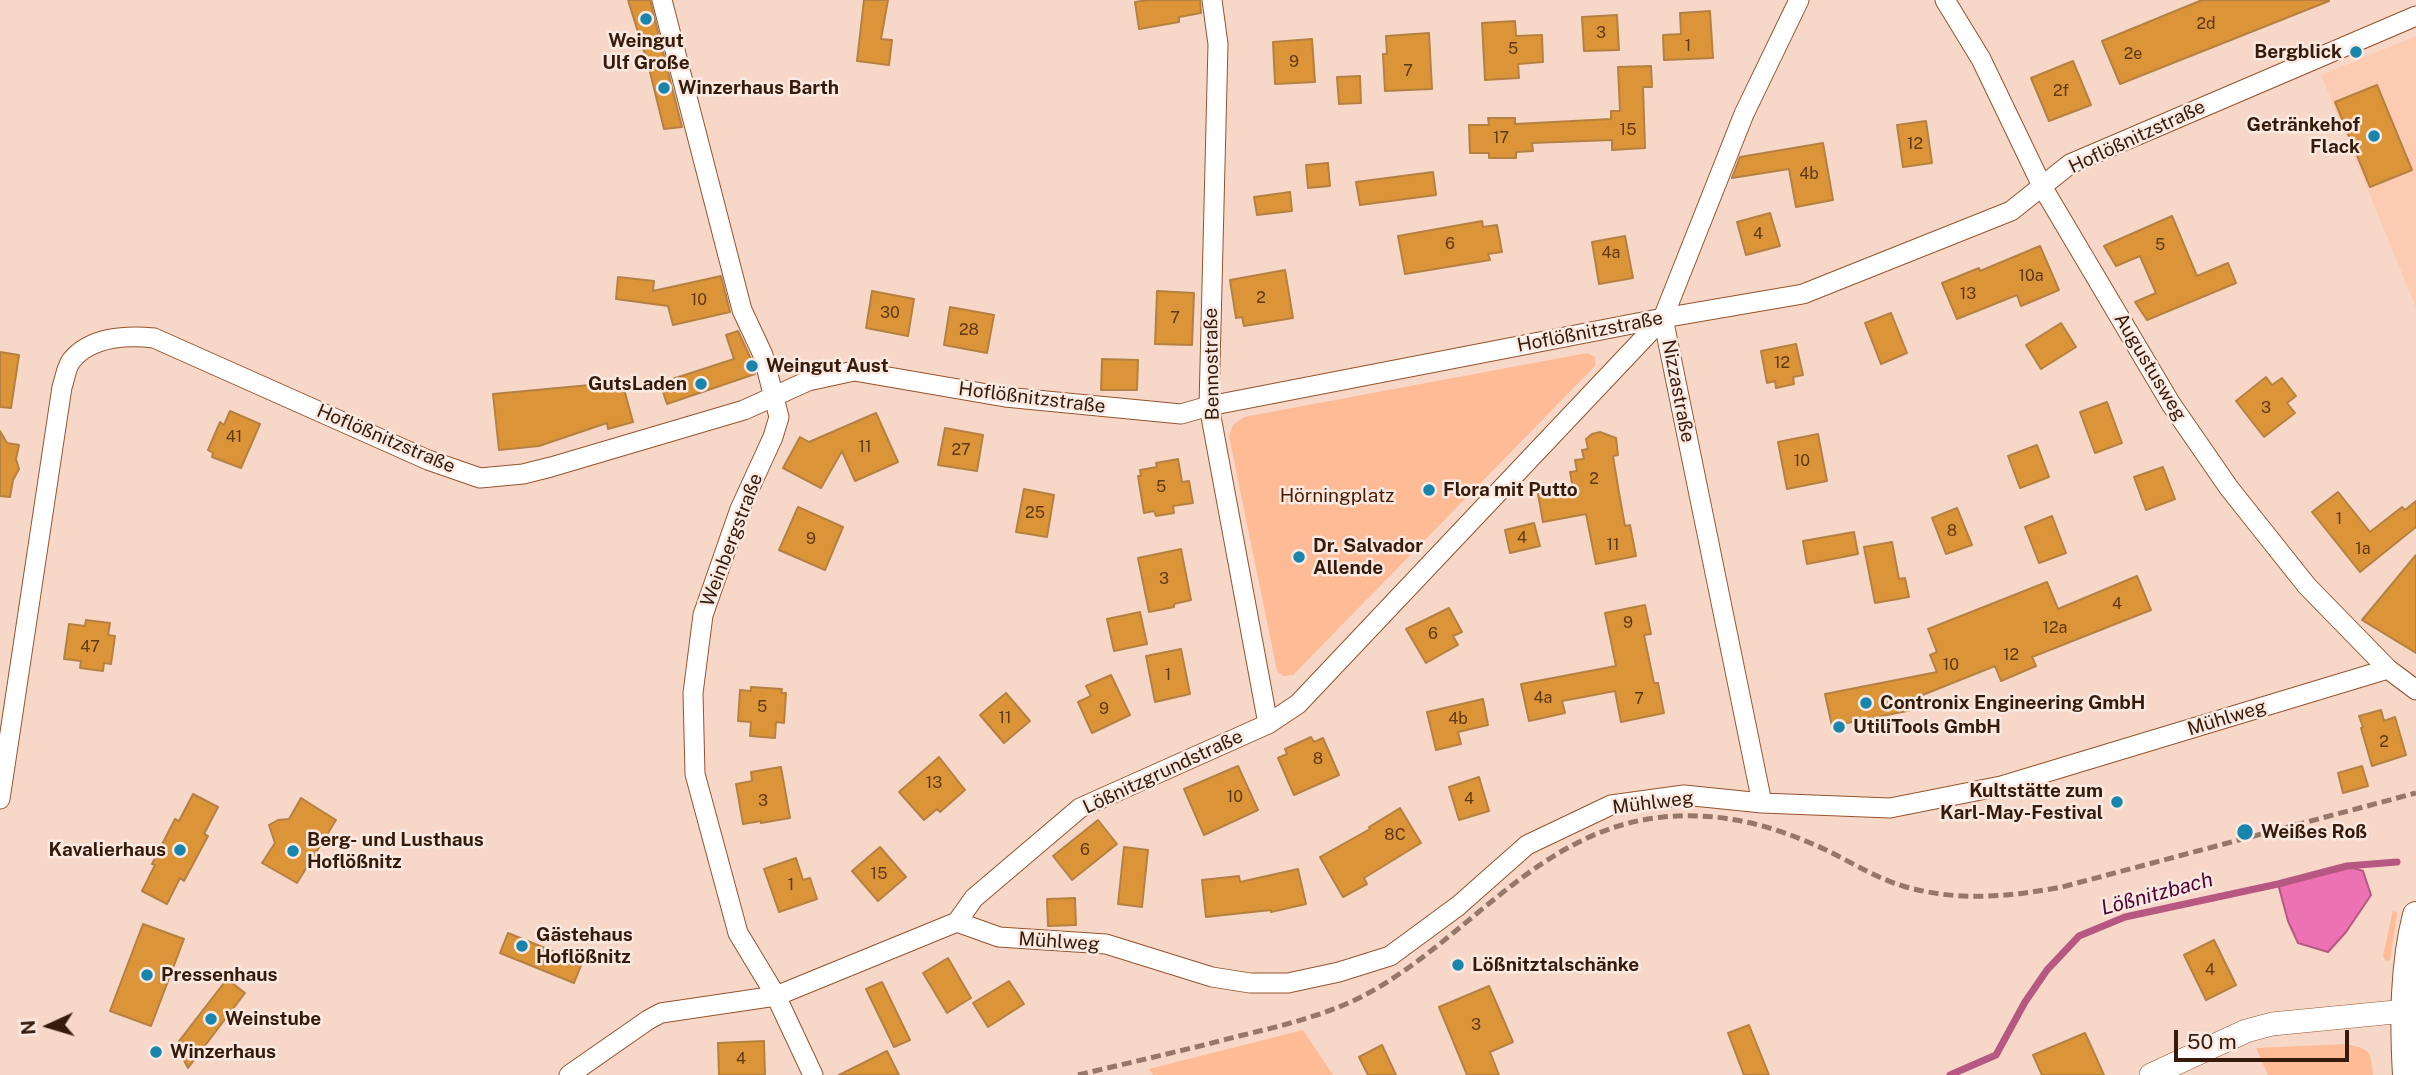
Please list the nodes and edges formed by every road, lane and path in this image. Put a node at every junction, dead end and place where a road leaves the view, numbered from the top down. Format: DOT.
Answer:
graph roads {
  1 [pos="662,0"];
  2 [pos="1212,0"];
  3 [pos="1799,0"];
  4 [pos="1945,0"];
  5 [pos="2416,16"];
  6 [pos="2043,188"];
  7 [pos="1663,318"];
  8 [pos="774,398"];
  9 [pos="1209,406"];
  10 [pos="2388,669"];
  11 [pos="2416,690"];
  12 [pos="1268,724"];
  13 [pos="0,799"];
  14 [pos="1762,803"];
  15 [pos="2416,915"];
  16 [pos="957,922"];
  17 [pos="776,996"];
  18 [pos="2411,1011"];
  19 [pos="569,1075"];
  20 [pos="813,1075"];
  21 [pos="2151,1075"];
  22 [pos="2406,1075"];
  1 -- 8 [label="street, Weinbergstraße"];
  2 -- 9 [label="street, Bennostraße"];
  3 -- 7 [label="street, Nizzastraße"];
  4 -- 6 [label="street, Augustusweg"];
  5 -- 6 [label="street, Hoflößnitzstraße"];
  6 -- 7 [label="street, Hoflößnitzstraße"];
  6 -- 10 [label="street, Augustusweg"];
  7 -- 9 [label="street, Hoflößnitzstraße"];
  7 -- 12 [label="street, Lößnitzgrundstraße"];
  7 -- 14 [label="street, Nizzastraße"];
  8 -- 9 [label="street, Hoflößnitzstraße"];
  8 -- 13 [label="street, Hoflößnitzstraße"];
  8 -- 17 [label="street, Weinbergstraße"];
  9 -- 12 [label="street, Bennostraße"];
  10 -- 11 [label="street, Augustusweg"];
  10 -- 14 [label="street, Mühlweg"];
  12 -- 16 [label="street, Lößnitzgrundstraße"];
  14 -- 16 [label="street, Mühlweg"];
  15 -- 18 [label="main road"];
  16 -- 17 [label="street"];
  17 -- 19 [label="street"];
  17 -- 20 [label="street, Weinbergstraße"];
  18 -- 21 [label="street"];
  18 -- 22 [label="main road"];
}
